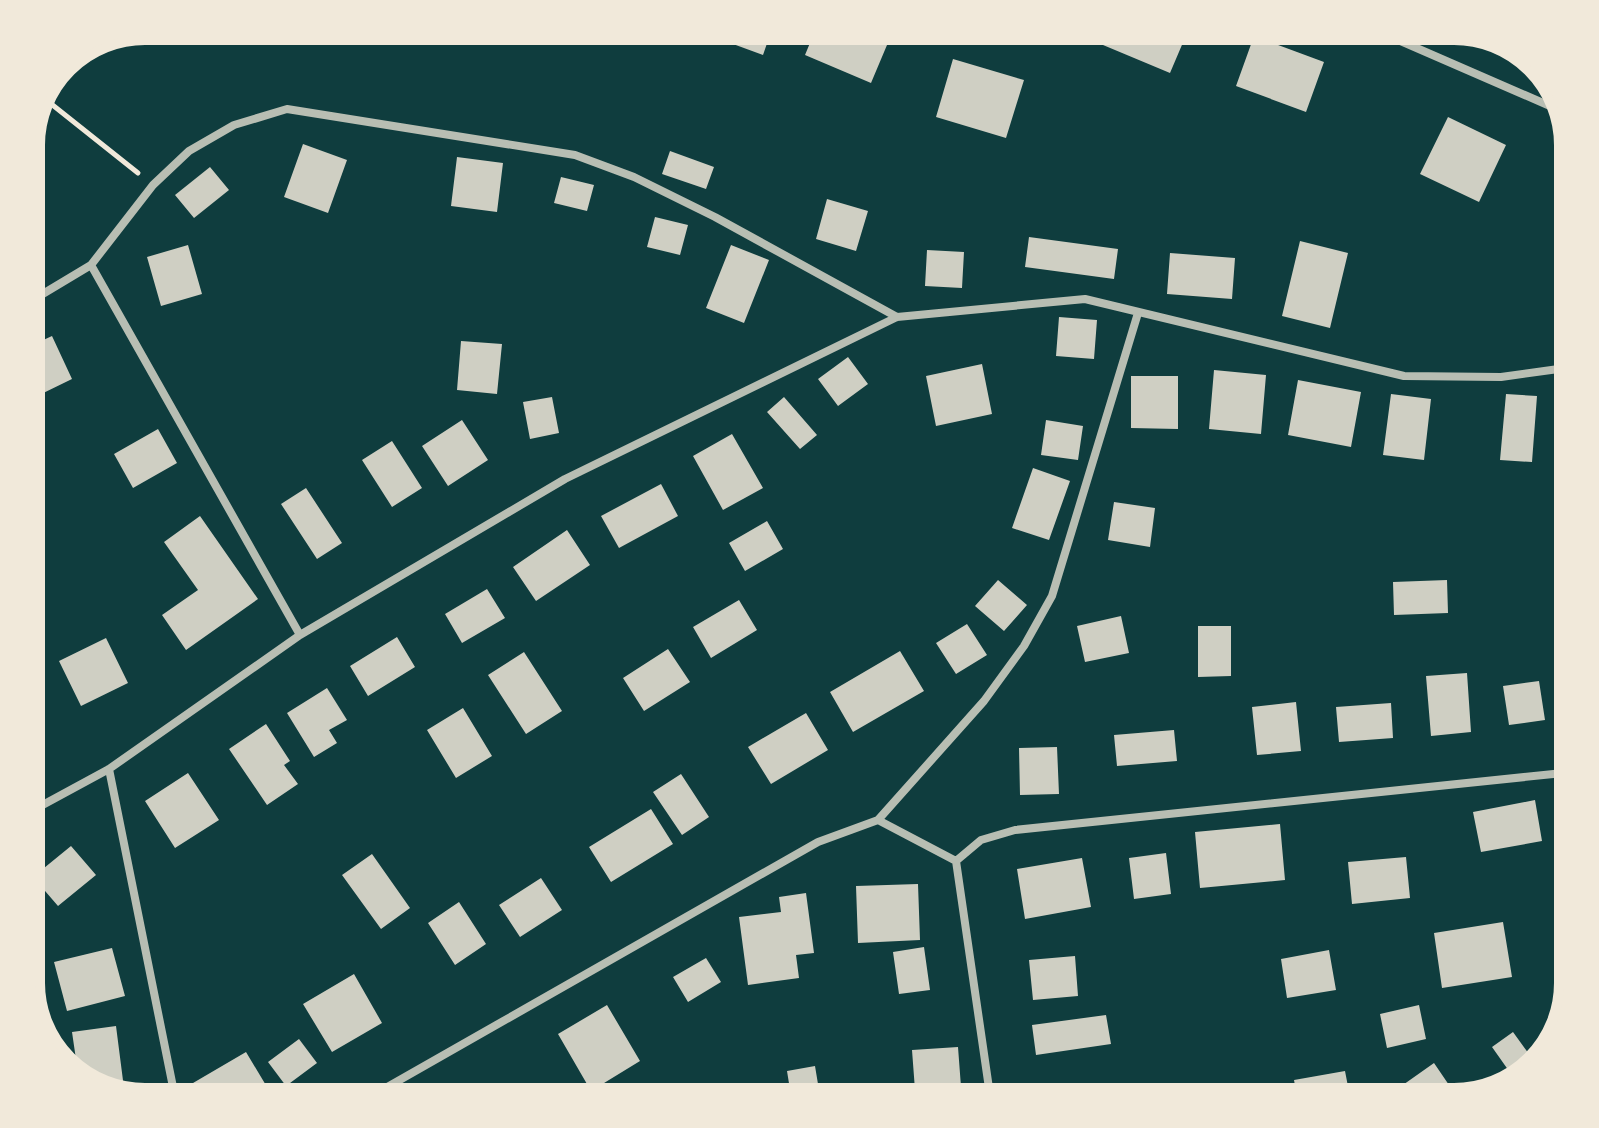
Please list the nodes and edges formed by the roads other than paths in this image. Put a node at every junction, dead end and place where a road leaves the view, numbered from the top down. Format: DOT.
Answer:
graph roads {
  1 [pos="1398,40"];
  2 [pos="1551,107"];
  3 [pos="91,265"];
  4 [pos="40,296"];
  5 [pos="1138,313"];
  6 [pos="897,317"];
  7 [pos="1559,369"];
  8 [pos="300,635"];
  9 [pos="109,769"];
  10 [pos="1559,773"];
  11 [pos="40,806"];
  12 [pos="878,820"];
  13 [pos="956,861"];
  14 [pos="173,1088"];
  15 [pos="386,1088"];
  16 [pos="989,1088"];
  1 -- 2 [label="street"];
  3 -- 4 [label="street"];
  3 -- 6 [label="street"];
  3 -- 8 [label="street"];
  5 -- 6 [label="street"];
  5 -- 7 [label="street"];
  5 -- 12 [label="street"];
  6 -- 8 [label="street"];
  8 -- 9 [label="street"];
  9 -- 11 [label="street"];
  9 -- 14 [label="street"];
  10 -- 13 [label="street"];
  12 -- 13 [label="street"];
  12 -- 15 [label="street"];
  13 -- 16 [label="street"];
}
